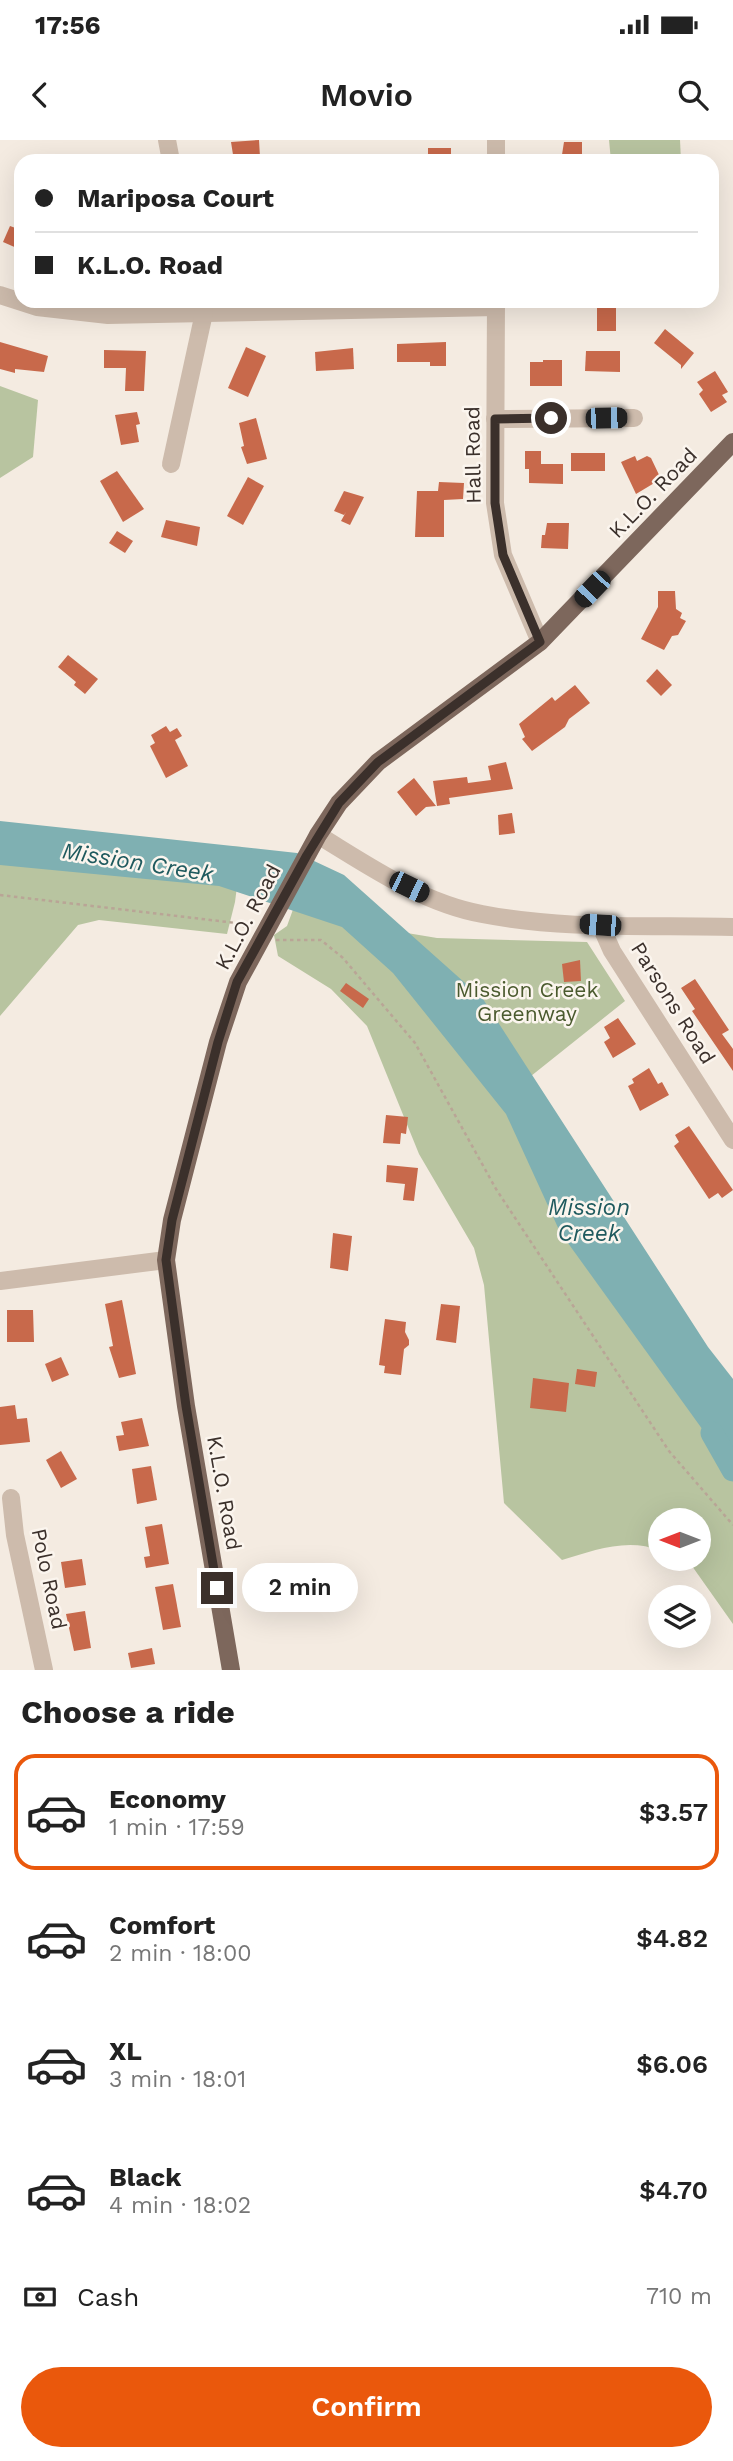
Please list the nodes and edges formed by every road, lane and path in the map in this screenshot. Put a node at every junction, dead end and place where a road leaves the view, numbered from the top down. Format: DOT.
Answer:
graph roads {
  1 [pos="46,308"];
  2 [pos="190,308"];
  3 [pos="202,308"];
  4 [pos="496,308"];
  5 [pos="634,418"];
  6 [pos="495,419"];
  7 [pos="733,442"];
  8 [pos="171,464"];
  9 [pos="540,642"];
  10 [pos="318,835"];
  11 [pos="0,895"];
  12 [pos="600,925"];
  13 [pos="733,927"];
  14 [pos="262,935"];
  15 [pos="733,1140"];
  16 [pos="166,1260"];
  17 [pos="0,1281"];
  18 [pos="11,1498"];
  19 [pos="733,1525"];
  20 [pos="44,1670"];
  21 [pos="231,1670"];
  1 -- 2 [label="street"];
  3 -- 8 [label="street"];
  4 -- 6 [label="street, Hall Road"];
  5 -- 6 [label="street"];
  6 -- 9 [label="street, Hall Road"];
  7 -- 9 [label="main road, K.L.O. Road"];
  9 -- 10 [label="main road, K.L.O. Road"];
  10 -- 12 [label="street"];
  10 -- 14 [label="main road, K.L.O. Road"];
  11 -- 14 [label="path"];
  12 -- 13 [label="street"];
  12 -- 15 [label="street, Parsons Road"];
  14 -- 16 [label="main road, K.L.O. Road"];
  14 -- 19 [label="path"];
  16 -- 17 [label="street"];
  16 -- 21 [label="main road, K.L.O. Road"];
  18 -- 20 [label="street, Polo Road"];
}
